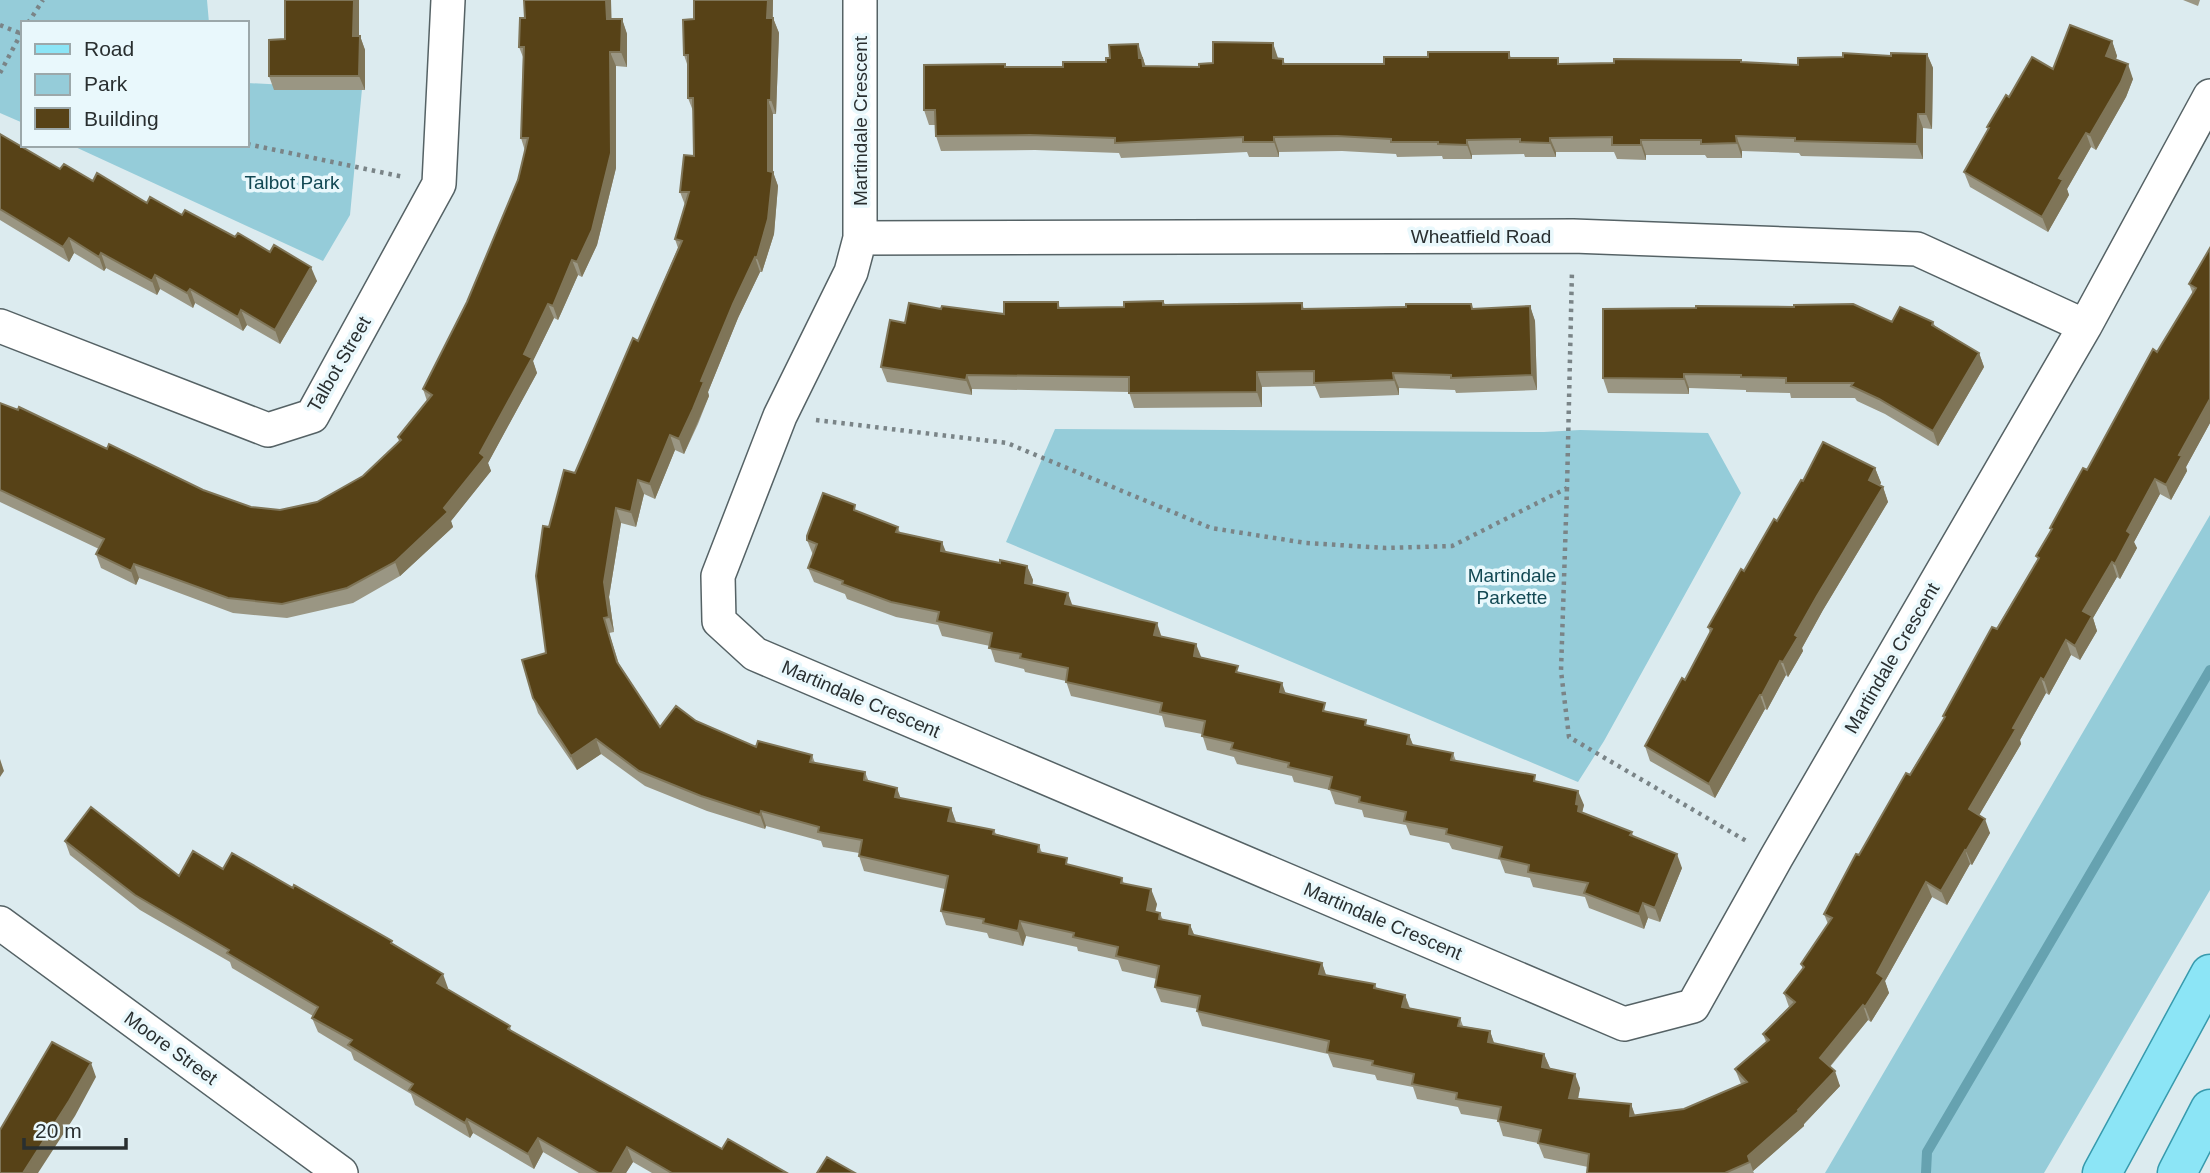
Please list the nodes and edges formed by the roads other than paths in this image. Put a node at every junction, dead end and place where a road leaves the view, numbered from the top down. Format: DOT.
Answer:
graph roads {
  1 [pos="448,0"];
  2 [pos="860,0"];
  3 [pos="2210,96"];
  4 [pos="860,238"];
  5 [pos="0,326"];
  6 [pos="2085,326"];
  7 [pos="4,936"];
  8 [pos="2210,974"];
  9 [pos="2210,1109"];
  10 [pos="341,1173"];
  11 [pos="2102,1173"];
  12 [pos="2177,1173"];
  1 -- 5 [label="street, Talbot Street"];
  2 -- 4 [label="street, Martindale Crescent"];
  3 -- 6 [label="street, Martindale Crescent"];
  4 -- 6 [label="street, Wheatfield Road"];
  4 -- 6 [label="street, Martindale Crescent"];
  7 -- 10 [label="street, Moore Street"];
  8 -- 11 [label="main road"];
  9 -- 12 [label="main road"];
}
